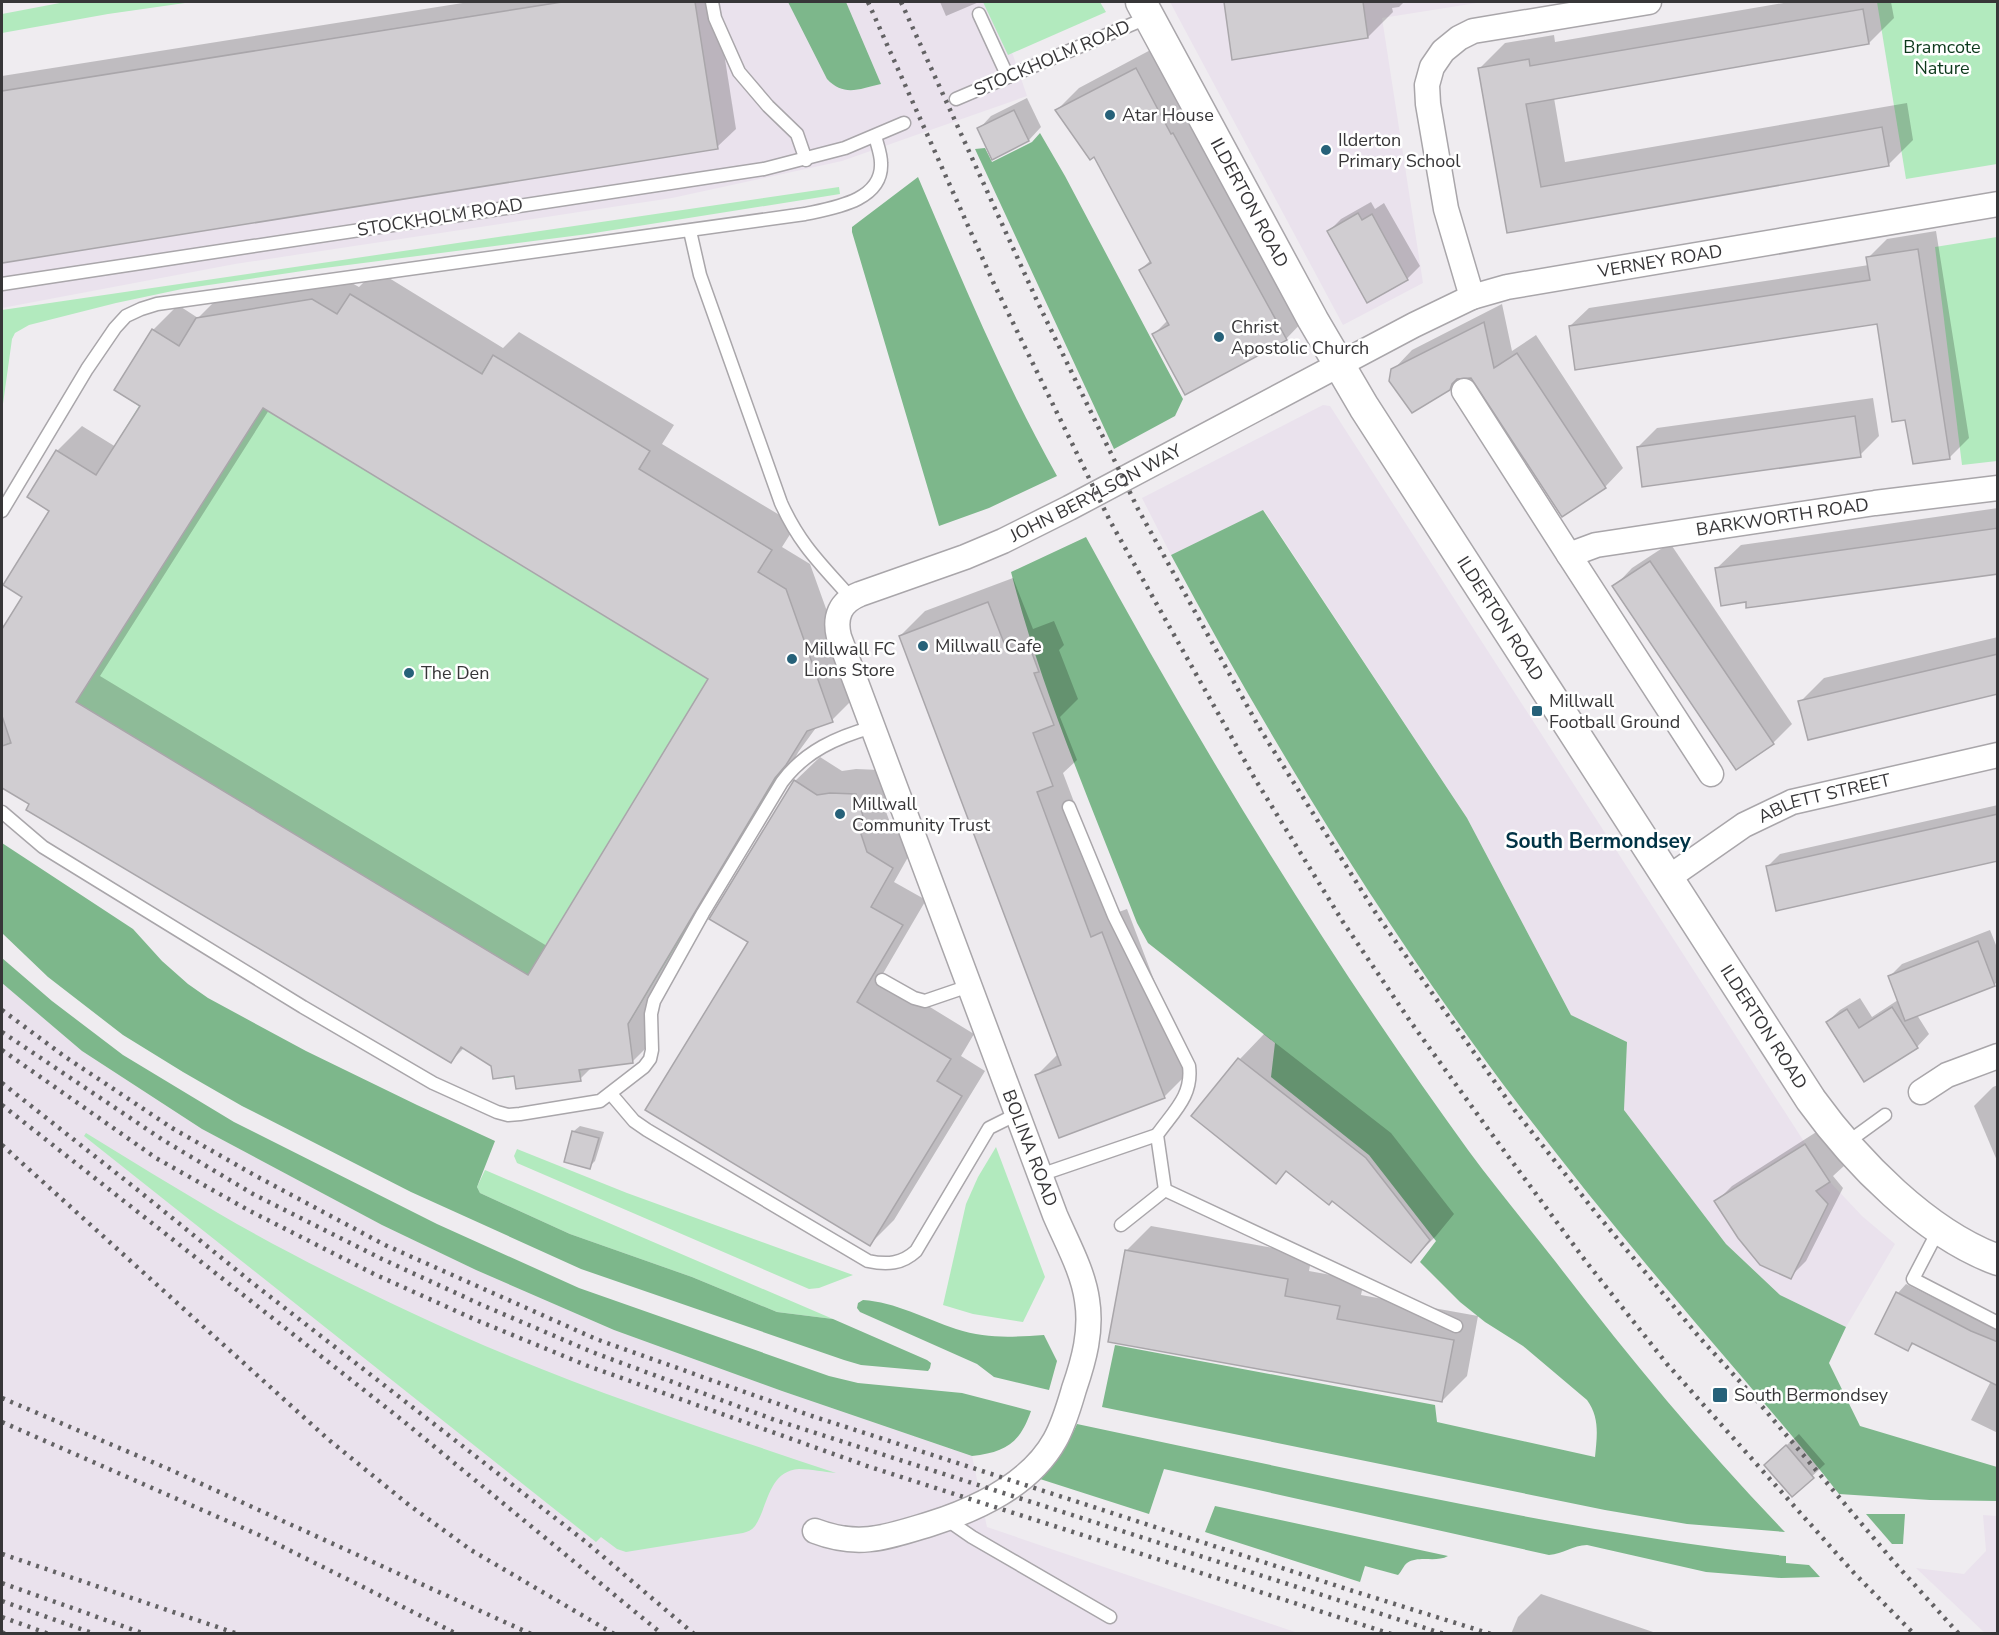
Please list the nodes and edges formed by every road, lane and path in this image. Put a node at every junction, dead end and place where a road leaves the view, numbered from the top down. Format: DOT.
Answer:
graph roads {
  1 [pos="712,2"];
  2 [pos="1649,2"];
  3 [pos="1590,6"];
  4 [pos="1145,9"];
  5 [pos="979,14"];
  6 [pos="1008,77"];
  7 [pos="956,99"];
  8 [pos="904,123"];
  9 [pos="875,136"];
  10 [pos="806,160"];
  11 [pos="1998,204"];
  12 [pos="690,231"];
  13 [pos="2,284"];
  14 [pos="1473,297"];
  15 [pos="1339,365"];
  16 [pos="1464,391"];
  17 [pos="1998,488"];
  18 [pos="2,511"];
  19 [pos="1569,555"];
  20 [pos="848,600"];
  21 [pos="873,727"];
  22 [pos="1998,755"];
  23 [pos="1711,774"];
  24 [pos="1069,807"];
  25 [pos="2,812"];
  26 [pos="1668,878"];
  27 [pos="882,980"];
  28 [pos="969,986"];
  29 [pos="1998,1056"];
  30 [pos="1921,1092"];
  31 [pos="611,1094"];
  32 [pos="1017,1114"];
  33 [pos="1885,1115"];
  34 [pos="1157,1135"];
  35 [pos="1845,1144"];
  36 [pos="1040,1175"];
  37 [pos="1165,1190"];
  38 [pos="1121,1225"];
  39 [pos="1939,1229"];
  40 [pos="1998,1260"];
  41 [pos="1998,1323"];
  42 [pos="1456,1326"];
  43 [pos="946,1519"];
  44 [pos="815,1532"];
  45 [pos="1110,1617"];
  1 -- 10 [label="lane"];
  2 -- 3 [label="street"];
  3 -- 14 [label="street"];
  4 -- 6 [label="lane, STOCKHOLM ROAD"];
  4 -- 15 [label="street, ILDERTON ROAD"];
  5 -- 6 [label="lane"];
  6 -- 7 [label="lane, STOCKHOLM ROAD"];
  8 -- 9 [label="lane, STOCKHOLM ROAD"];
  9 -- 10 [label="lane, STOCKHOLM ROAD"];
  9 -- 12 [label="lane"];
  10 -- 13 [label="lane, STOCKHOLM ROAD"];
  11 -- 14 [label="street, VERNEY ROAD"];
  12 -- 18 [label="lane"];
  12 -- 20 [label="lane"];
  14 -- 15 [label="street, VERNEY ROAD"];
  15 -- 20 [label="street, JOHN BERYLSON WAY"];
  15 -- 26 [label="street, ILDERTON ROAD"];
  16 -- 19 [label="street"];
  17 -- 19 [label="street, BARKWORTH ROAD"];
  19 -- 23 [label="street"];
  20 -- 21 [label="street, BOLINA ROAD"];
  21 -- 28 [label="street, BOLINA ROAD"];
  21 -- 31 [label="lane"];
  22 -- 26 [label="street, ABLETT STREET"];
  24 -- 34 [label="lane"];
  25 -- 31 [label="lane"];
  26 -- 35 [label="street, ILDERTON ROAD"];
  27 -- 28 [label="lane"];
  28 -- 32 [label="street, BOLINA ROAD"];
  29 -- 30 [label="street"];
  31 -- 32 [label="lane"];
  32 -- 36 [label="street, BOLINA ROAD"];
  33 -- 35 [label="lane"];
  34 -- 36 [label="lane"];
  34 -- 37 [label="lane"];
  35 -- 39 [label="street, ILDERTON ROAD"];
  36 -- 43 [label="street, BOLINA ROAD"];
  37 -- 38 [label="lane"];
  37 -- 42 [label="lane"];
  39 -- 40 [label="street, ILDERTON ROAD"];
  39 -- 41 [label="lane"];
  43 -- 44 [label="street, BOLINA ROAD"];
  43 -- 45 [label="lane"];
}
